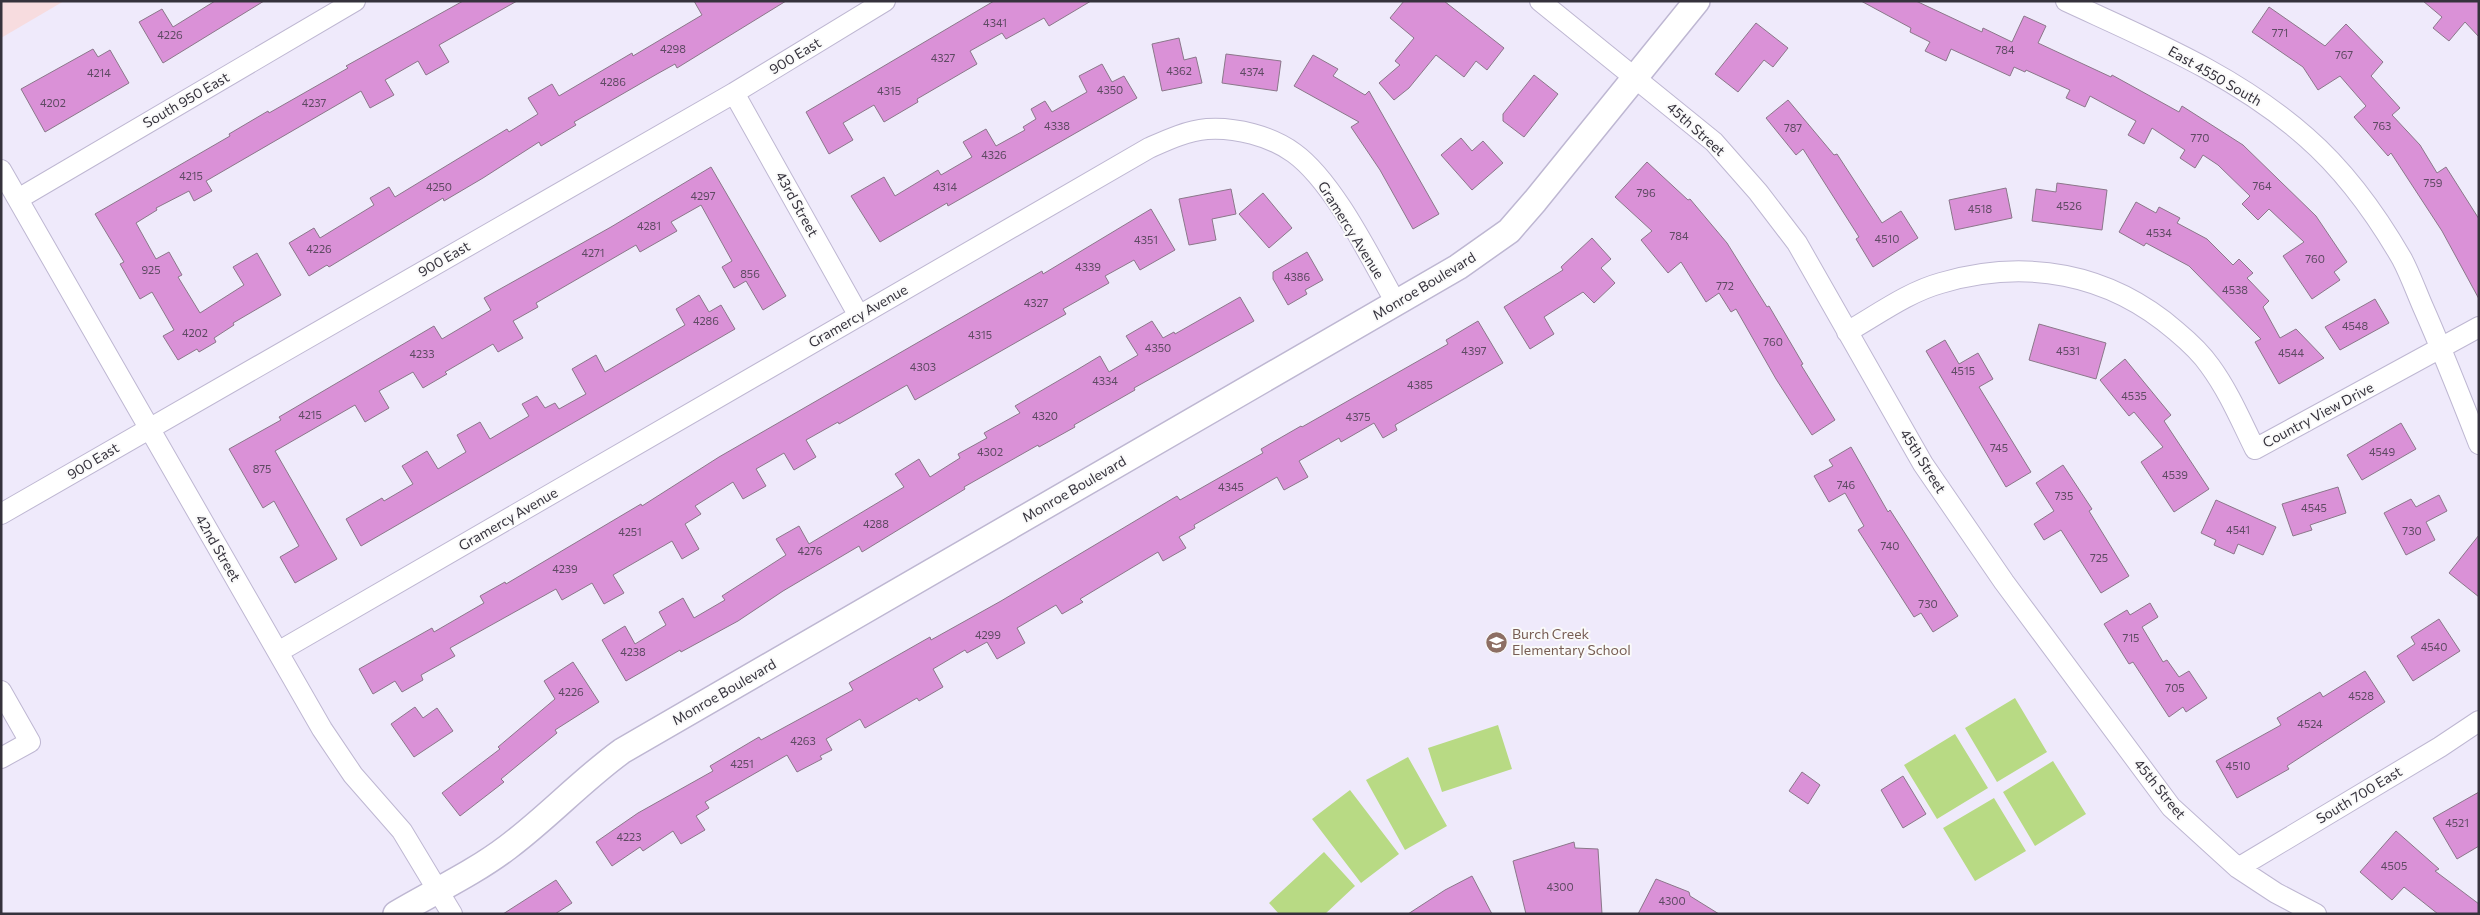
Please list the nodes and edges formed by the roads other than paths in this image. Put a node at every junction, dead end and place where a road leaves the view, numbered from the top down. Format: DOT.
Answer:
graph roads {
  1 [pos="355,1"];
  2 [pos="885,1"];
  3 [pos="1540,1"];
  4 [pos="1697,1"];
  5 [pos="2066,1"];
  6 [pos="1635,77"];
  7 [pos="734,93"];
  8 [pos="1,170"];
  9 [pos="18,199"];
  10 [pos="1396,303"];
  11 [pos="859,316"];
  12 [pos="2479,327"];
  13 [pos="1847,332"];
  14 [pos="2442,348"];
  15 [pos="150,427"];
  16 [pos="2479,444"];
  17 [pos="1,514"];
  18 [pos="278,652"];
  19 [pos="1,691"];
  20 [pos="2479,720"];
  21 [pos="1,758"];
  22 [pos="2238,868"];
  23 [pos="438,889"];
  24 [pos="396,914"];
  25 [pos="452,914"];
  26 [pos="2316,914"];
  1 -- 9 [label="street, South 950 East"];
  2 -- 7 [label="street, 900 East"];
  3 -- 6 [label="street, 45th Street"];
  4 -- 6 [label="street, Monroe Boulevard"];
  5 -- 14 [label="street, East 4550 South"];
  6 -- 10 [label="street, Monroe Boulevard"];
  6 -- 13 [label="street, 45th Street"];
  7 -- 11 [label="street, 43rd Street"];
  7 -- 15 [label="street, 900 East"];
  8 -- 9 [label="street, 42nd Street"];
  9 -- 15 [label="street, 42nd Street"];
  10 -- 11 [label="street, Gramercy Avenue"];
  10 -- 23 [label="street, Monroe Boulevard"];
  11 -- 18 [label="street, Gramercy Avenue"];
  12 -- 14 [label="street, Country View Drive"];
  13 -- 14 [label="street, Country View Drive"];
  13 -- 22 [label="street, 45th Street"];
  14 -- 16 [label="street, East 4550 South"];
  15 -- 17 [label="street, 900 East"];
  15 -- 18 [label="street, 42nd Street"];
  18 -- 23 [label="street, 42nd Street"];
  19 -- 21 [label="street"];
  20 -- 22 [label="street, South 700 East"];
  22 -- 26 [label="street, 45th Street"];
  23 -- 24 [label="street, Monroe Boulevard"];
  23 -- 25 [label="street, 42nd Street"];
}
